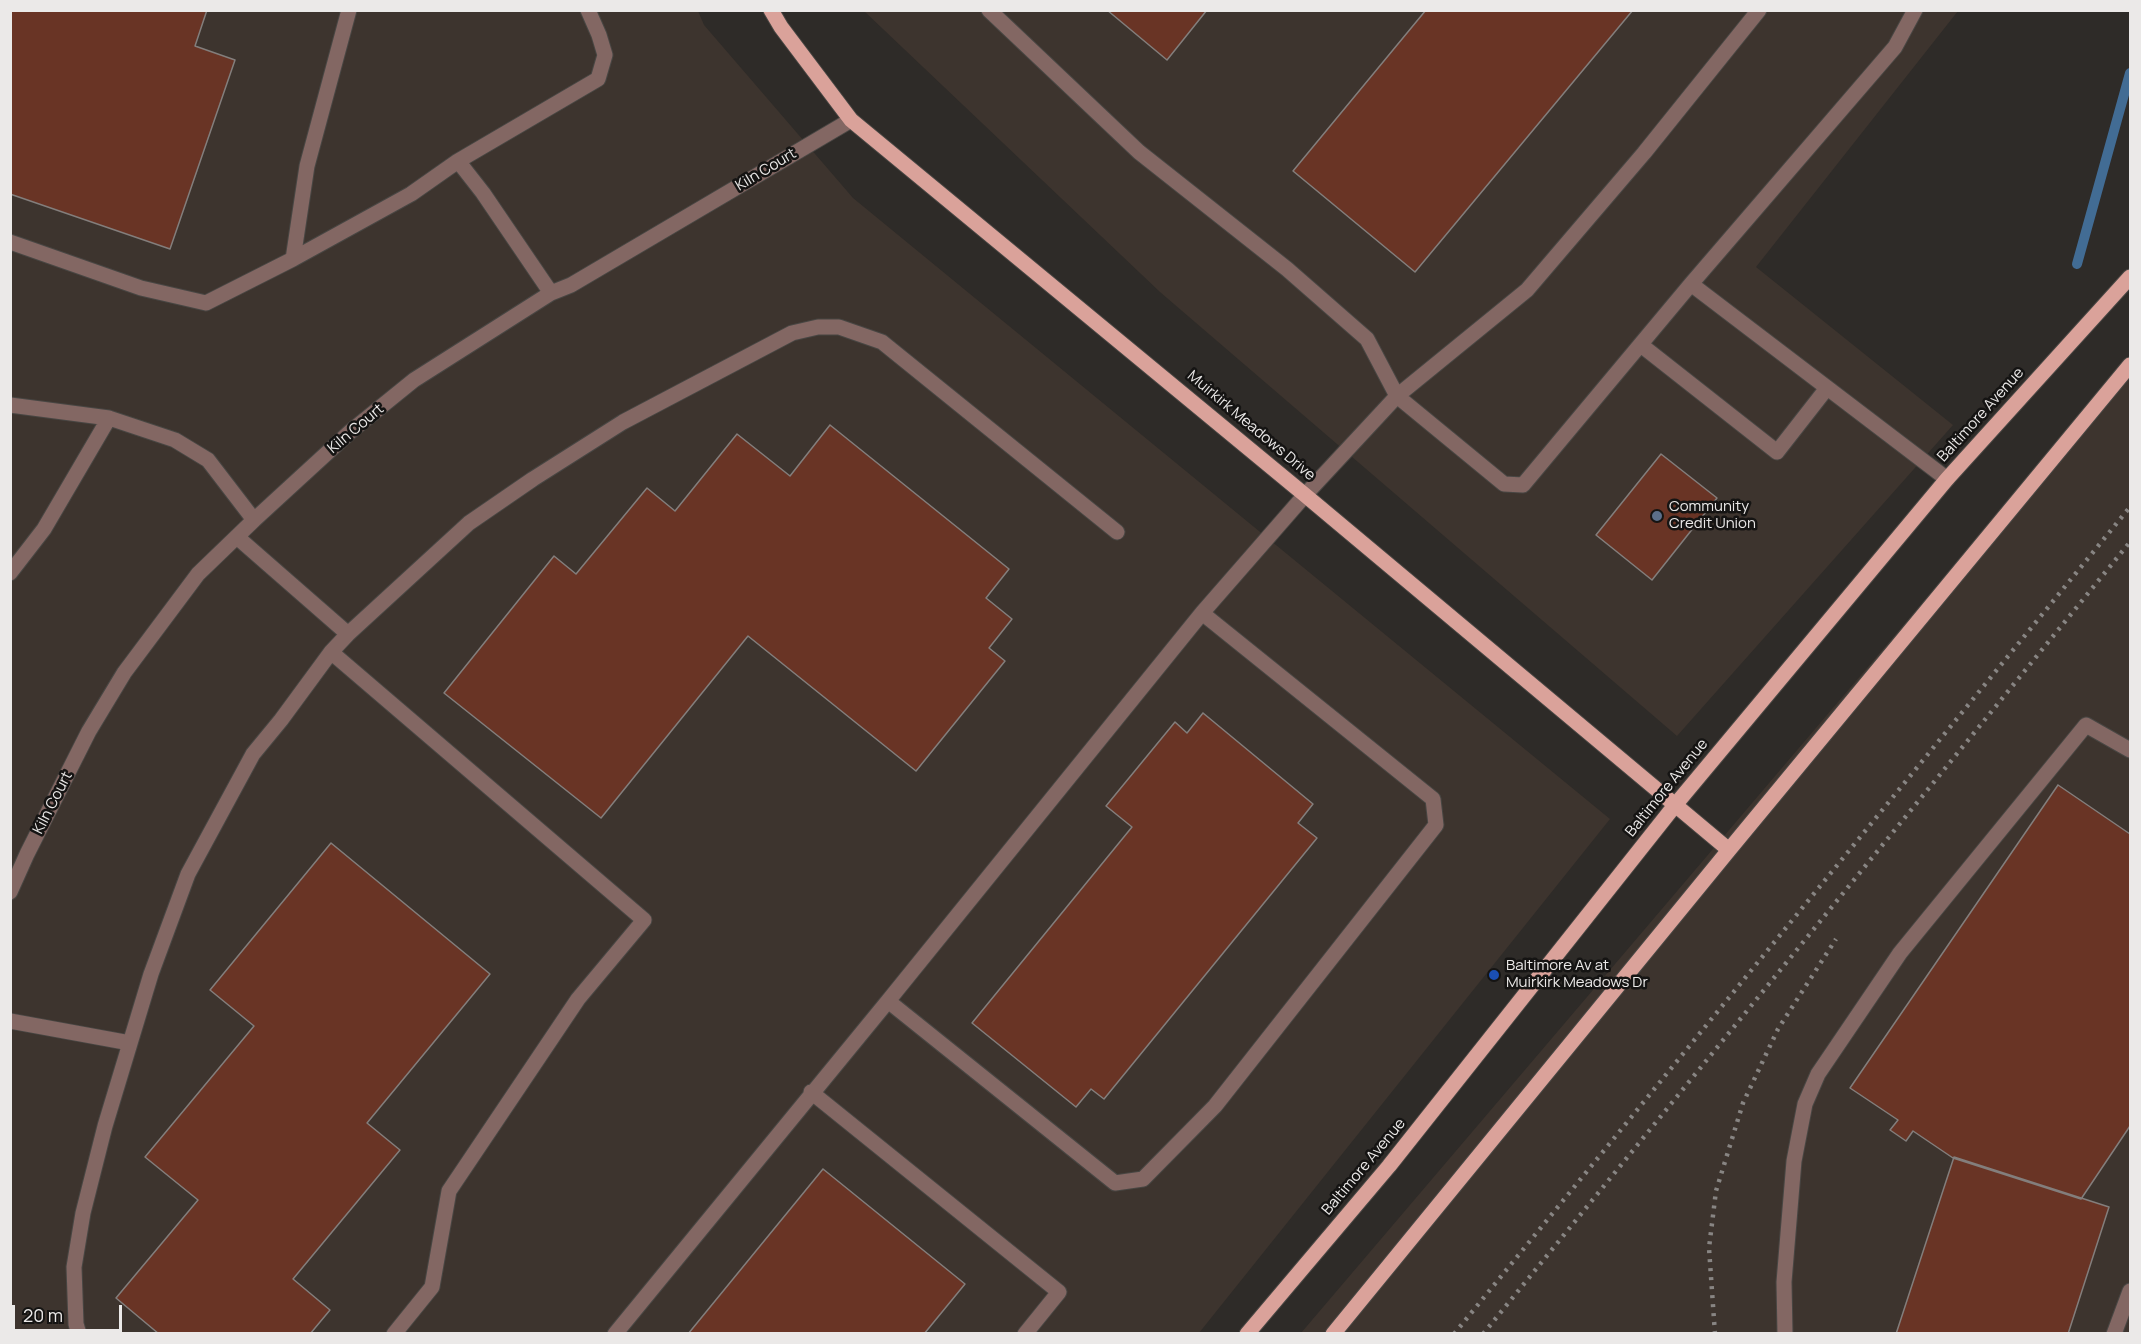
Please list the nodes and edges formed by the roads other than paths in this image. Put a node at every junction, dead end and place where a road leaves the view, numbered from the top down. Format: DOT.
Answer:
graph roads {
  1 [pos="349,10"];
  2 [pos="588,10"];
  3 [pos="771,10"];
  4 [pos="989,10"];
  5 [pos="1758,10"];
  6 [pos="1915,10"];
  7 [pos="851,120"];
  8 [pos="458,161"];
  9 [pos="10,242"];
  10 [pos="293,259"];
  11 [pos="2130,278"];
  12 [pos="1690,284"];
  13 [pos="551,293"];
  14 [pos="1641,345"];
  15 [pos="2130,365"];
  16 [pos="1827,388"];
  17 [pos="1397,396"];
  18 [pos="10,405"];
  19 [pos="109,418"];
  20 [pos="1947,479"];
  21 [pos="1305,495"];
  22 [pos="254,520"];
  23 [pos="1117,532"];
  24 [pos="237,537"];
  25 [pos="10,573"];
  26 [pos="1202,613"];
  27 [pos="348,634"];
  28 [pos="331,652"];
  29 [pos="2130,750"];
  30 [pos="1676,804"];
  31 [pos="1729,850"];
  32 [pos="10,892"];
  33 [pos="888,1000"];
  34 [pos="10,1021"];
  35 [pos="130,1043"];
  36 [pos="811,1092"];
  37 [pos="2130,1291"];
  38 [pos="79,1334"];
  39 [pos="394,1334"];
  40 [pos="615,1334"];
  41 [pos="1026,1334"];
  42 [pos="1247,1334"];
  43 [pos="1333,1334"];
  44 [pos="1785,1334"];
  45 [pos="2114,1334"];
  1 -- 10 [label="street"];
  2 -- 8 [label="street"];
  3 -- 7 [label="main road, Muirkirk Meadows Drive"];
  4 -- 17 [label="street"];
  5 -- 17 [label="street"];
  6 -- 12 [label="street"];
  7 -- 13 [label="street, Kiln Court"];
  7 -- 21 [label="main road, Muirkirk Meadows Drive"];
  8 -- 10 [label="street"];
  8 -- 13 [label="street"];
  9 -- 10 [label="street"];
  11 -- 20 [label="main road, Baltimore Avenue"];
  12 -- 14 [label="street"];
  12 -- 16 [label="street"];
  13 -- 22 [label="street, Kiln Court"];
  14 -- 16 [label="street"];
  14 -- 17 [label="street"];
  15 -- 31 [label="main road"];
  16 -- 20 [label="street"];
  17 -- 21 [label="street"];
  18 -- 19 [label="street"];
  19 -- 22 [label="street"];
  19 -- 25 [label="street"];
  20 -- 30 [label="main road, Baltimore Avenue"];
  21 -- 26 [label="street"];
  21 -- 30 [label="main road, Muirkirk Meadows Drive"];
  22 -- 24 [label="street, Kiln Court"];
  23 -- 27 [label="street"];
  24 -- 27 [label="street"];
  24 -- 32 [label="street, Kiln Court"];
  26 -- 33 [label="street"];
  26 -- 33 [label="street"];
  27 -- 28 [label="street"];
  28 -- 35 [label="street"];
  28 -- 39 [label="street"];
  29 -- 44 [label="street"];
  30 -- 31 [label="main road, Muirkirk Meadows Drive"];
  30 -- 42 [label="main road, Baltimore Avenue"];
  31 -- 43 [label="main road"];
  33 -- 36 [label="street"];
  34 -- 35 [label="street"];
  35 -- 38 [label="street"];
  36 -- 40 [label="street"];
  36 -- 41 [label="street"];
  37 -- 45 [label="street"];
}
